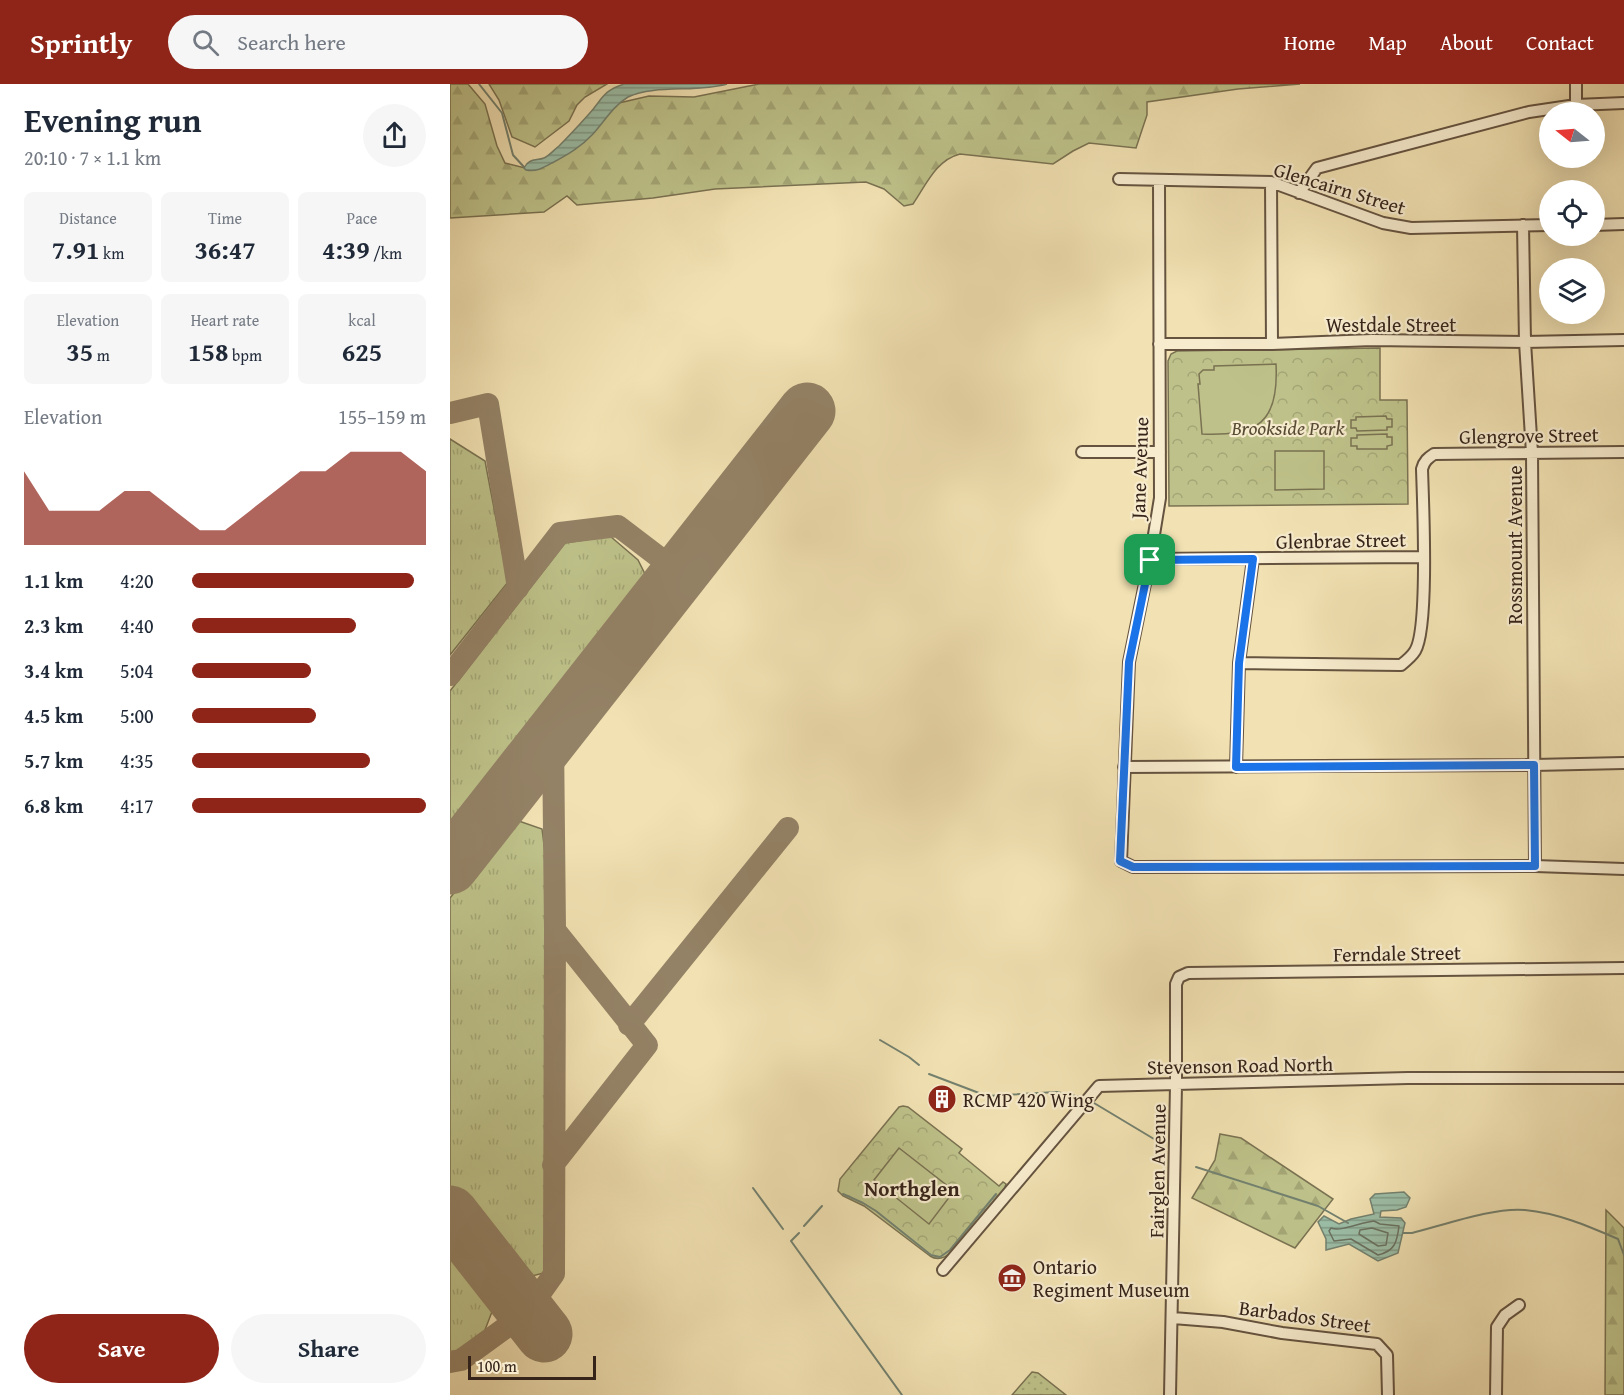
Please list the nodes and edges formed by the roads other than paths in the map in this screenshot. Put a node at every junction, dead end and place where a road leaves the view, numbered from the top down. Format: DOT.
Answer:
graph roads {
  1 [pos="1576,84"];
  2 [pos="1576,102"];
  3 [pos="1624,103"];
  4 [pos="1605,104"];
  5 [pos="1539,110"];
  6 [pos="1119,179"];
  7 [pos="1159,181"];
  8 [pos="1271,182"];
  9 [pos="1299,193"];
  10 [pos="1624,224"];
  11 [pos="1523,225"];
  12 [pos="1539,225"];
  13 [pos="1605,225"];
  14 [pos="1624,340"];
  15 [pos="1525,342"];
  16 [pos="1159,344"];
  17 [pos="1272,344"];
  18 [pos="1082,452"];
  19 [pos="1160,452"];
  20 [pos="1624,452"];
  21 [pos="1532,453"];
  22 [pos="1424,557"];
  23 [pos="1253,559"];
  24 [pos="1150,560"];
  25 [pos="1239,663"];
  26 [pos="1624,763"];
  27 [pos="1534,765"];
  28 [pos="1124,767"];
  29 [pos="1236,767"];
  30 [pos="1535,866"];
  31 [pos="1624,869"];
  32 [pos="1624,968"];
  33 [pos="1176,984"];
  34 [pos="1624,1078"];
  35 [pos="1176,1085"];
  36 [pos="943,1270"];
  37 [pos="1519,1305"];
  38 [pos="1173,1318"];
  39 [pos="1170,1395"];
  40 [pos="1388,1395"];
  41 [pos="1496,1395"];
  1 -- 2 [label="street"];
  3 -- 4 [label="street"];
  5 -- 9 [label="street"];
  6 -- 7 [label="street, Glencairn Street"];
  7 -- 8 [label="street, Glencairn Street"];
  7 -- 16 [label="street, Jane Avenue"];
  8 -- 9 [label="street, Glencairn Street"];
  8 -- 17 [label="street"];
  9 -- 11 [label="street, Glencairn Street"];
  10 -- 13 [label="street"];
  11 -- 12 [label="street, Glencairn Street"];
  11 -- 15 [label="street, Rossmount Avenue"];
  14 -- 15 [label="street, Westdale Street"];
  15 -- 17 [label="street, Westdale Street"];
  15 -- 21 [label="street, Rossmount Avenue"];
  16 -- 17 [label="street, Westdale Street"];
  16 -- 19 [label="street, Jane Avenue"];
  18 -- 19 [label="street"];
  19 -- 24 [label="street, Jane Avenue"];
  20 -- 21 [label="street, Glengrove Street"];
  21 -- 22 [label="street, Glengrove Street"];
  21 -- 27 [label="street, Rossmount Avenue"];
  22 -- 23 [label="street, Glenbrae Street"];
  22 -- 25 [label="street"];
  23 -- 24 [label="street, Glenbrae Street"];
  23 -- 25 [label="street"];
  24 -- 28 [label="street, Jane Avenue"];
  25 -- 29 [label="street"];
  26 -- 27 [label="street"];
  27 -- 29 [label="street"];
  27 -- 30 [label="street, Rossmount Avenue"];
  28 -- 29 [label="street"];
  28 -- 30 [label="street, Jane Avenue"];
  30 -- 31 [label="street"];
  32 -- 33 [label="street, Ferndale Street"];
  33 -- 35 [label="street, Fairglen Avenue"];
  34 -- 35 [label="street, Stevenson Road North"];
  35 -- 36 [label="street, Stevenson Road North"];
  35 -- 38 [label="street, Fairglen Avenue"];
  37 -- 41 [label="street"];
  38 -- 39 [label="street, Fairglen Avenue"];
  38 -- 40 [label="street, Barbados Street"];
}
